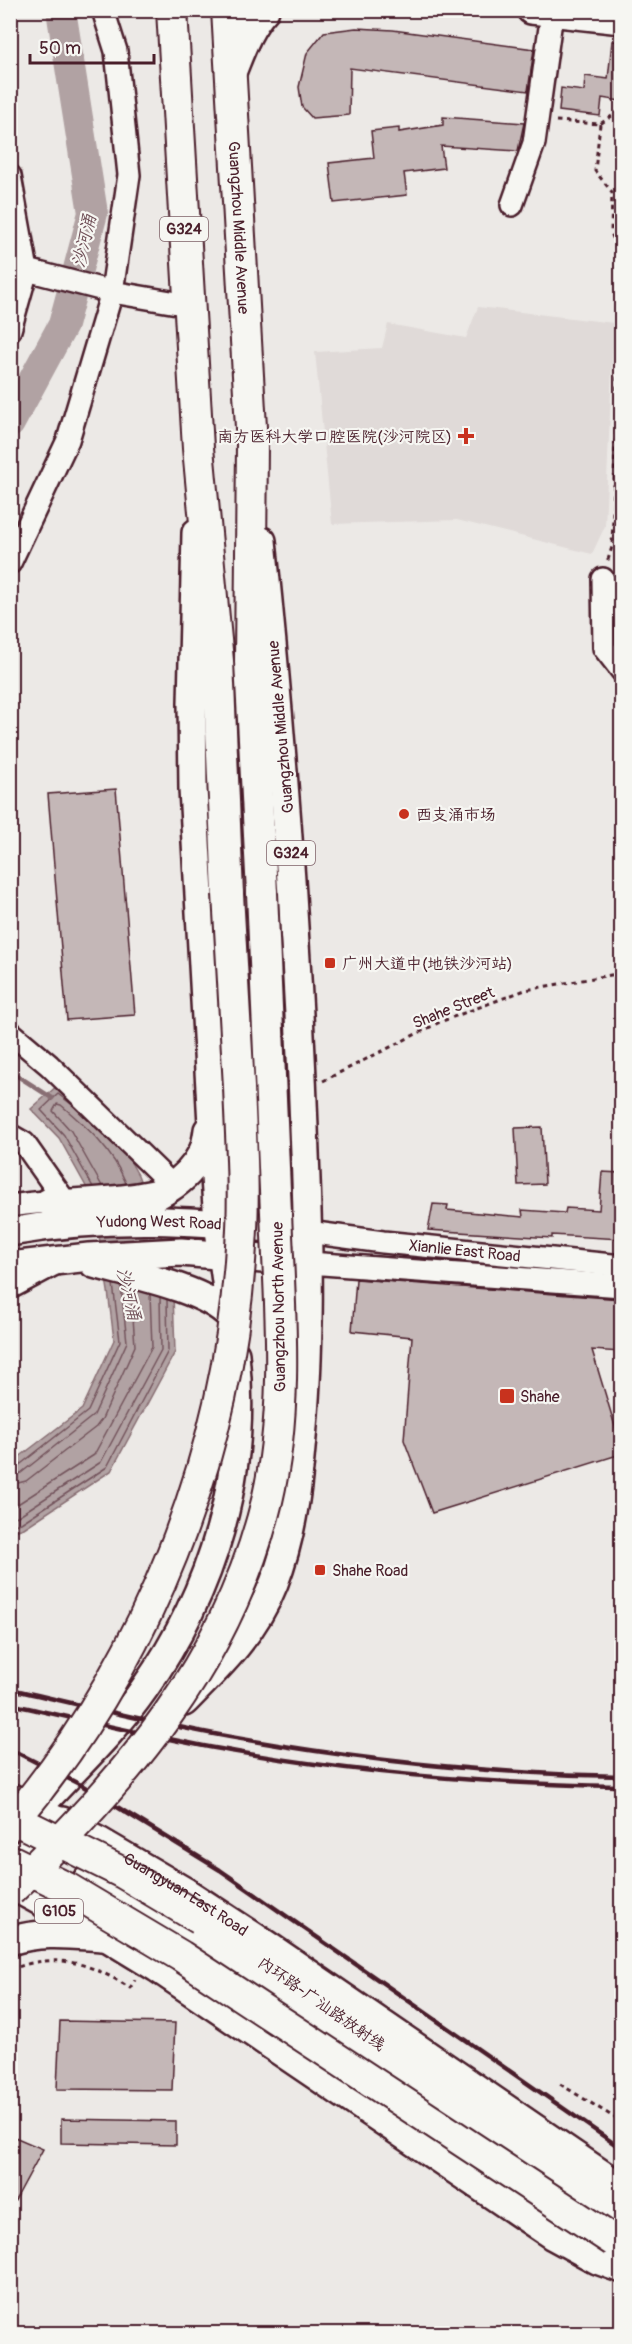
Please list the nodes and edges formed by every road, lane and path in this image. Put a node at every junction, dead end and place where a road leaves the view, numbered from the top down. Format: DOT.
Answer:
graph roads {
  1 [pos="103,10"];
  2 [pos="172,10"];
  3 [pos="227,10"];
  4 [pos="265,10"];
  5 [pos="541,12"];
  6 [pos="621,20"];
  7 [pos="231,75"];
  8 [pos="621,109"];
  9 [pos="538,120"];
  10 [pos="600,124"];
  11 [pos="10,176"];
  12 [pos="512,205"];
  13 [pos="27,270"];
  14 [pos="112,292"];
  15 [pos="189,305"];
  16 [pos="10,330"];
  17 [pos="252,445"];
  18 [pos="198,448"];
  19 [pos="10,563"];
  20 [pos="603,579"];
  21 [pos="621,671"];
  22 [pos="262,892"];
  23 [pos="621,973"];
  24 [pos="10,1032"];
  25 [pos="303,1091"];
  26 [pos="211,1117"];
  27 [pos="10,1135"];
  28 [pos="173,1186"];
  29 [pos="56,1201"];
  30 [pos="10,1206"];
  31 [pos="111,1213"];
  32 [pos="218,1222"];
  33 [pos="10,1232"];
  34 [pos="308,1232"];
  35 [pos="222,1255"];
  36 [pos="70,1259"];
  37 [pos="119,1262"];
  38 [pos="309,1263"];
  39 [pos="10,1266"];
  40 [pos="621,1266"];
  41 [pos="621,1286"];
  42 [pos="10,1288"];
  43 [pos="231,1317"];
  44 [pos="10,1797"];
  45 [pos="22,1839"];
  46 [pos="10,1891"];
  47 [pos="108,1938"];
  48 [pos="10,1941"];
  49 [pos="10,1970"];
  50 [pos="130,1988"];
  51 [pos="560,2084"];
  52 [pos="621,2116"];
  53 [pos="621,2188"];
  54 [pos="621,2210"];
  55 [pos="620,2248"];
  1 -- 14 [label="street"];
  2 -- 15 [label="highway, G324"];
  3 -- 7 [label="highway, Guangzhou Middle Avenue / G324"];
  4 -- 7 [label="main road"];
  5 -- 6 [label="main road"];
  5 -- 9 [label="street"];
  7 -- 17 [label="highway, Guangzhou Middle Avenue / G324"];
  8 -- 10 [label="path"];
  9 -- 10 [label="path"];
  9 -- 12 [label="street"];
  10 -- 20 [label="path"];
  11 -- 13 [label="street"];
  13 -- 14 [label="street"];
  13 -- 16 [label="street"];
  14 -- 15 [label="street"];
  14 -- 19 [label="street"];
  15 -- 18 [label="highway, G324"];
  17 -- 22 [label="highway, Guangzhou Middle Avenue"];
  17 -- 25 [label="main road, Guangzhou Middle Avenue / G324"];
  18 -- 26 [label="main road, G324"];
  18 -- 45 [label="highway, bridge"];
  20 -- 21 [label="street"];
  22 -- 46 [label="highway, Guangzhou North Avenue, bridge"];
  23 -- 25 [label="path, Shahe Street"];
  24 -- 28 [label="street"];
  25 -- 34 [label="main road, Guangzhou Middle Avenue / G324"];
  26 -- 28 [label="main road, G324"];
  26 -- 32 [label="main road"];
  27 -- 29 [label="street"];
  28 -- 31 [label="main road, G324"];
  29 -- 30 [label="street"];
  29 -- 31 [label="main road"];
  31 -- 32 [label="main road, Yudong West Road"];
  31 -- 33 [label="main road, Yudong West Road / G324"];
  31 -- 37 [label="main road"];
  32 -- 34 [label="main road, Yudong West Road"];
  32 -- 35 [label="main road"];
  34 -- 38 [label="main road, Guangzhou Middle Avenue / G324"];
  34 -- 40 [label="street, Xianlie East Road"];
  35 -- 37 [label="main road, Yudong West Road"];
  35 -- 38 [label="main road, Yudong West Road"];
  35 -- 43 [label="main road"];
  36 -- 37 [label="main road, Yudong West Road"];
  36 -- 39 [label="main road, Yudong West Road"];
  36 -- 42 [label="street"];
  37 -- 43 [label="main road"];
  38 -- 41 [label="street, Xianlie East Road"];
  38 -- 45 [label="main road, Guangzhou North Avenue"];
  43 -- 45 [label="main road"];
  44 -- 45 [label="main road, Guangyuan East Road"];
  45 -- 47 [label="main road, Guangyuan East Road / G105"];
  45 -- 53 [label="main road, Guangyuan East Road"];
  45 -- 54 [label="highway, 内环路-广汕路放射线, bridge"];
  45 -- 55 [label="highway, bridge"];
  47 -- 48 [label="main road"];
  47 -- 55 [label="main road, Guangyuan East Road"];
  49 -- 50 [label="path"];
  51 -- 52 [label="path"];
}
